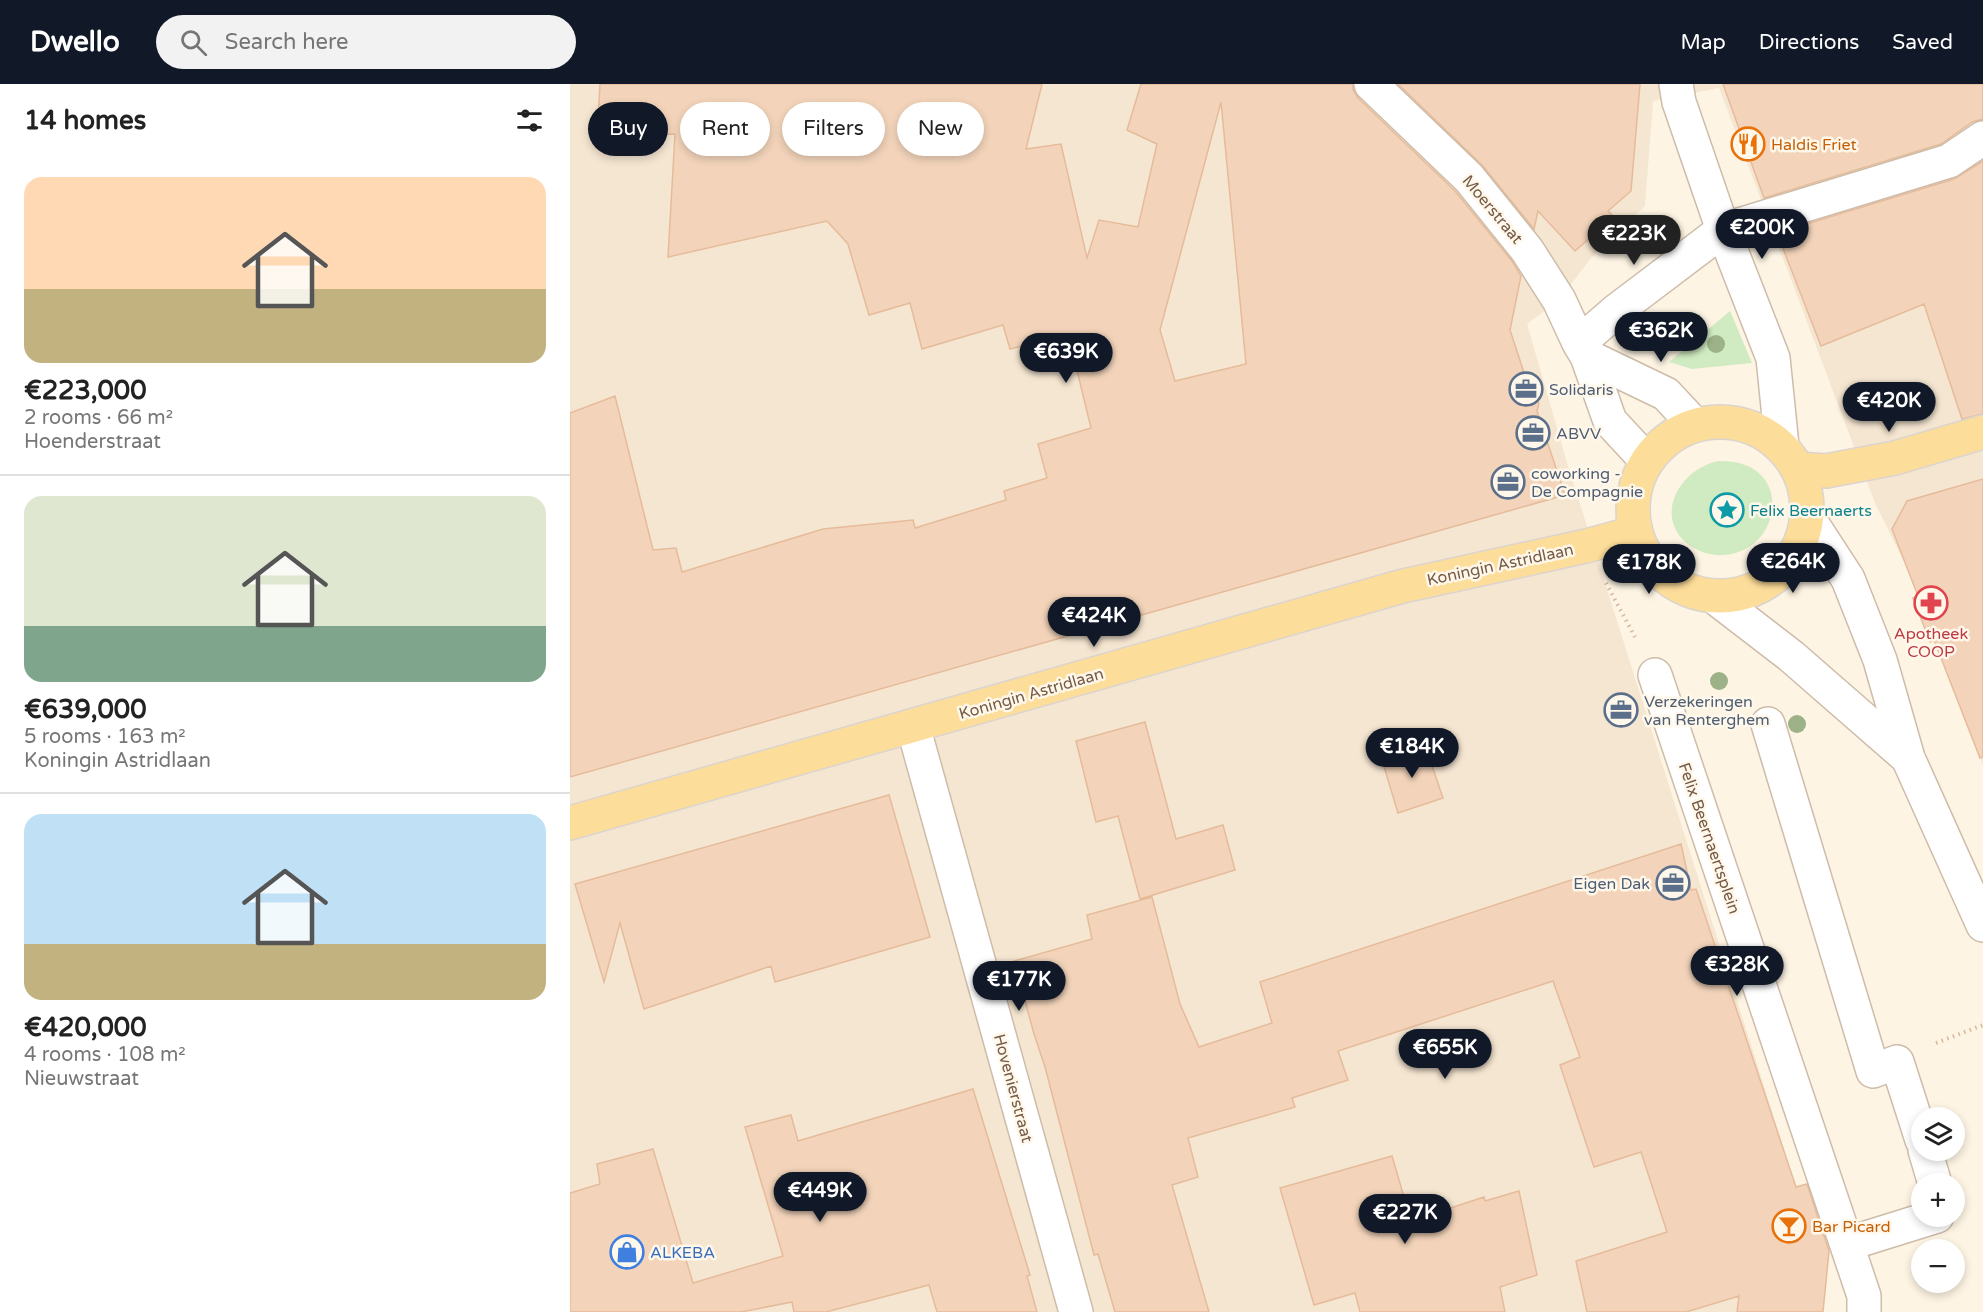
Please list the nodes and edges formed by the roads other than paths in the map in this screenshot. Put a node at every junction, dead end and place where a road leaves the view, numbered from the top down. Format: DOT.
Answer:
graph roads {
  1 [pos="1371,84"];
  2 [pos="1676,84"];
  3 [pos="1983,138"];
  4 [pos="1723,230"];
  5 [pos="1583,350"];
  6 [pos="1695,424"];
  7 [pos="1983,432"];
  8 [pos="1790,458"];
  9 [pos="1647,461"];
  10 [pos="1807,516"];
  11 [pos="1634,532"];
  12 [pos="1713,596"];
  13 [pos="1656,675"];
  14 [pos="1768,724"];
  15 [pos="913,726"];
  16 [pos="1908,758"];
  17 [pos="570,823"];
  18 [pos="1980,908"];
  19 [pos="1911,1107"];
  20 [pos="1911,1224"];
  21 [pos="1847,1244"];
  22 [pos="1076,1312"];
  23 [pos="1864,1312"];
  1 -- 5 [label="street, Moerstraat"];
  2 -- 4 [label="street"];
  3 -- 4 [label="street"];
  4 -- 5 [label="street"];
  4 -- 8 [label="street"];
  5 -- 6 [label="street"];
  5 -- 9 [label="street, Moerstraat"];
  6 -- 8 [label="main road"];
  6 -- 9 [label="main road"];
  7 -- 8 [label="main road"];
  8 -- 10 [label="main road"];
  9 -- 11 [label="main road"];
  10 -- 12 [label="main road"];
  10 -- 16 [label="street"];
  11 -- 12 [label="main road"];
  11 -- 15 [label="main road, Koningin Astridlaan"];
  12 -- 16 [label="street"];
  13 -- 21 [label="street, Felix Beernaertsplein"];
  14 -- 19 [label="street"];
  15 -- 17 [label="main road, Koningin Astridlaan"];
  15 -- 22 [label="street, Hovenierstraat"];
  16 -- 18 [label="street"];
  20 -- 21 [label="street"];
  21 -- 23 [label="street, Felix Beernaertsplein"];
}
